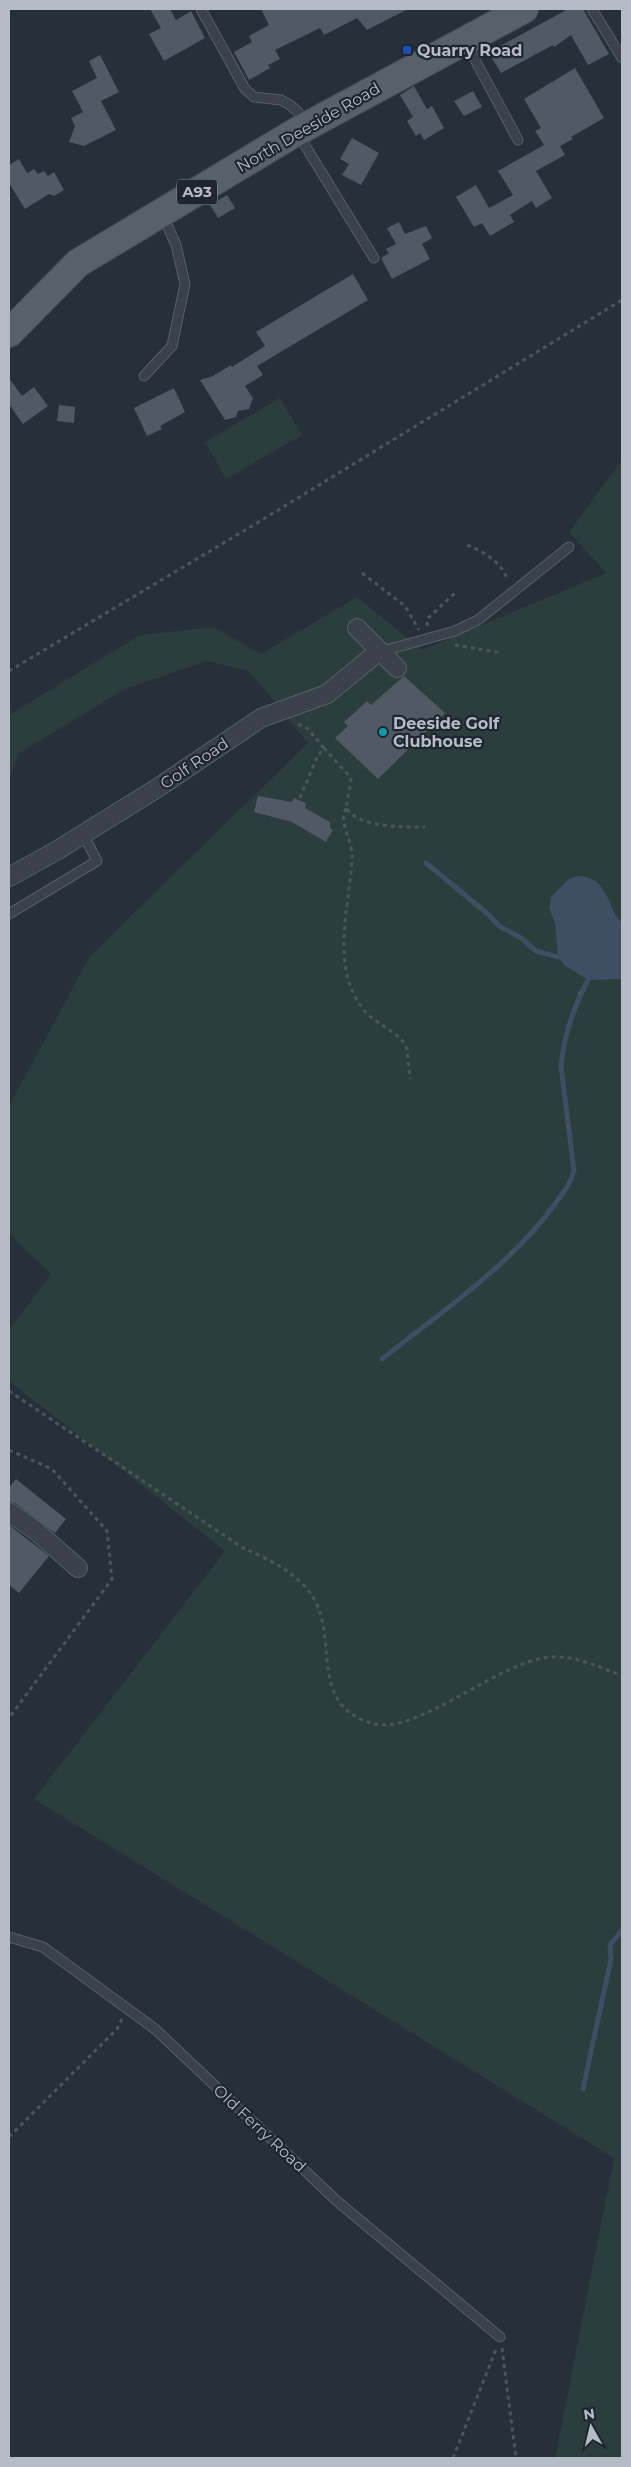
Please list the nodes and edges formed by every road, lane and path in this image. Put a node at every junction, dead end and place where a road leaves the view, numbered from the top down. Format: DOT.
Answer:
graph roads {
  1 [pos="201,9"];
  2 [pos="524,9"];
  3 [pos="592,9"];
  4 [pos="464,40"];
  5 [pos="622,58"];
  6 [pos="301,129"];
  7 [pos="518,140"];
  8 [pos="162,213"];
  9 [pos="374,258"];
  10 [pos="622,300"];
  11 [pos="9,333"];
  12 [pos="144,376"];
  13 [pos="467,545"];
  14 [pos="569,546"];
  15 [pos="362,573"];
  16 [pos="455,593"];
  17 [pos="507,596"];
  18 [pos="358,628"];
  19 [pos="425,639"];
  20 [pos="378,652"];
  21 [pos="502,653"];
  22 [pos="397,668"];
  23 [pos="9,670"];
  24 [pos="274,714"];
  25 [pos="324,748"];
  26 [pos="299,800"];
  27 [pos="346,808"];
  28 [pos="425,827"];
  29 [pos="83,834"];
  30 [pos="9,877"];
  31 [pos="9,914"];
  32 [pos="578,992"];
  33 [pos="584,995"];
  34 [pos="410,1079"];
  35 [pos="572,1125"];
  36 [pos="566,1126"];
  37 [pos="510,1251"];
  38 [pos="515,1256"];
  39 [pos="9,1391"];
  40 [pos="9,1512"];
  41 [pos="78,1568"];
  42 [pos="622,1676"];
  43 [pos="9,1937"];
  44 [pos="127,2009"];
  45 [pos="9,2137"];
  46 [pos="500,2337"];
  47 [pos="453,2458"];
  48 [pos="516,2458"];
  1 -- 6 [label="lane"];
  2 -- 4 [label="main road, North Deeside Road / A93"];
  3 -- 5 [label="lane"];
  4 -- 6 [label="main road, North Deeside Road / A93"];
  4 -- 7 [label="lane"];
  6 -- 8 [label="main road, North Deeside Road / A93"];
  6 -- 9 [label="lane"];
  8 -- 11 [label="main road, North Deeside Road / A93"];
  8 -- 12 [label="lane"];
  10 -- 23 [label="path"];
  13 -- 17 [label="path"];
  14 -- 17 [label="lane"];
  15 -- 19 [label="path"];
  16 -- 19 [label="path"];
  17 -- 19 [label="lane"];
  18 -- 20 [label="street"];
  19 -- 20 [label="lane"];
  19 -- 21 [label="path"];
  20 -- 22 [label="street"];
  20 -- 24 [label="street, Golf Road"];
  24 -- 25 [label="path"];
  24 -- 29 [label="street, Golf Road"];
  25 -- 26 [label="path"];
  25 -- 27 [label="path"];
  27 -- 28 [label="path"];
  27 -- 34 [label="path"];
  29 -- 30 [label="street, Golf Road"];
  29 -- 31 [label="lane"];
  32 -- 33 [label="path"];
  35 -- 36 [label="path"];
  37 -- 38 [label="path"];
  39 -- 42 [label="path"];
  40 -- 41 [label="street"];
  43 -- 44 [label="lane, Old Ferry Road"];
  44 -- 45 [label="path"];
  44 -- 46 [label="lane, Old Ferry Road"];
  46 -- 47 [label="path"];
  46 -- 48 [label="path"];
}
